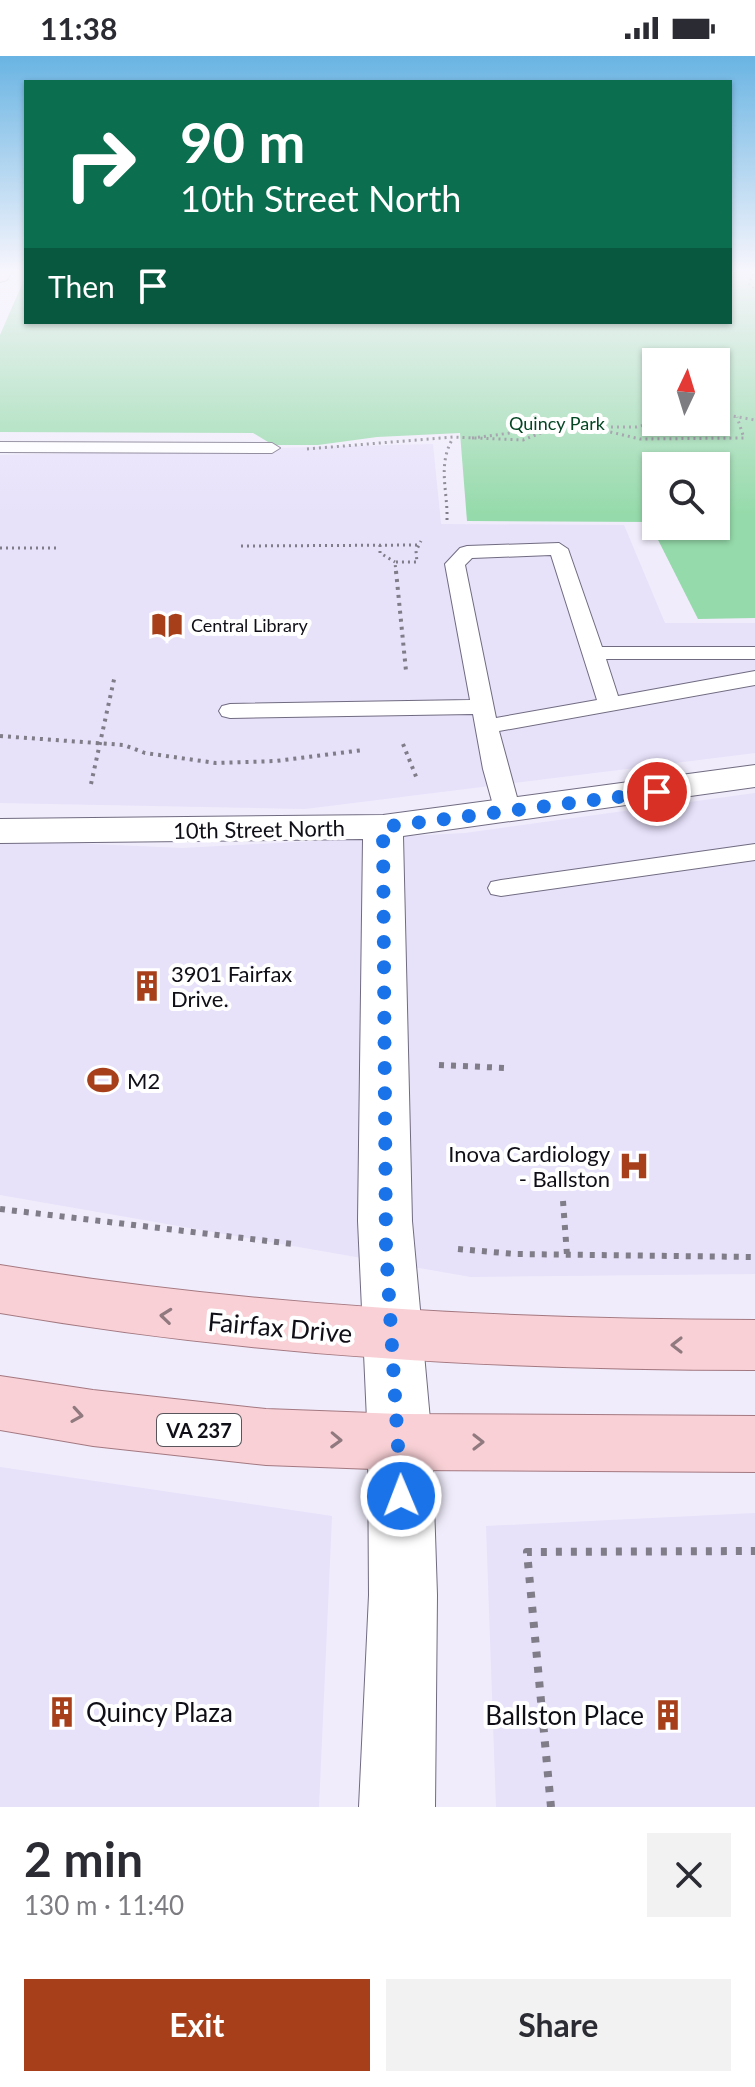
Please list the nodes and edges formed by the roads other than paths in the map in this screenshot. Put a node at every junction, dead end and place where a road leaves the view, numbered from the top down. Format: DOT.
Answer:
graph roads {
  1 [pos="0,447"];
  2 [pos="272,448"];
  3 [pos="593,653"];
  4 [pos="755,653"];
  5 [pos="755,678"];
  6 [pos="610,704"];
  7 [pos="230,711"];
  8 [pos="487,717"];
  9 [pos="755,776"];
  10 [pos="401,806"];
  11 [pos="508,812"];
  12 [pos="0,831"];
  13 [pos="755,852"];
  14 [pos="501,888"];
  15 [pos="0,1289"];
  16 [pos="393,1336"];
  17 [pos="755,1345"];
  18 [pos="0,1403"];
  19 [pos="400,1442"];
  20 [pos="755,1444"];
  21 [pos="397,1807"];
  1 -- 2 [label="lane"];
  3 -- 4 [label="lane"];
  3 -- 6 [label="lane"];
  3 -- 8 [label="lane"];
  5 -- 6 [label="lane"];
  6 -- 8 [label="lane"];
  7 -- 8 [label="lane"];
  8 -- 11 [label="lane"];
  9 -- 11 [label="street, 10th Street North"];
  10 -- 11 [label="street, 10th Street North"];
  10 -- 12 [label="street, 10th Street North"];
  10 -- 16 [label="street"];
  13 -- 14 [label="lane"];
  16 -- 15 [label="main road, Fairfax Drive, one-way"];
  17 -- 16 [label="main road, Fairfax Drive, one-way"];
  16 -- 19 [label="street"];
  18 -- 19 [label="main road, VA 237, one-way"];
  19 -- 20 [label="main road, VA 237, one-way"];
  19 -- 21 [label="street"];
}
